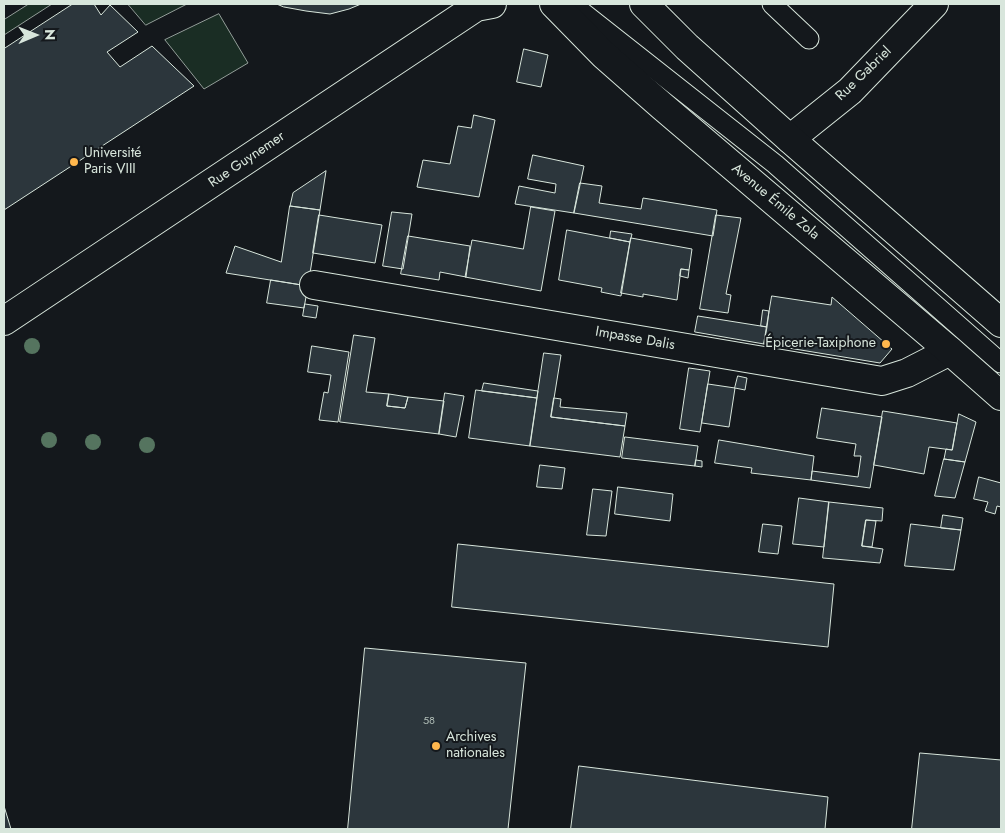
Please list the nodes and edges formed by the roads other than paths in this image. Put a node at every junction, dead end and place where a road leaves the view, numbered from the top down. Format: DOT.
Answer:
graph roads {
  1 [pos="492,4"];
  2 [pos="554,4"];
  3 [pos="572,4"];
  4 [pos="644,4"];
  5 [pos="772,4"];
  6 [pos="934,4"];
  7 [pos="809,39"];
  8 [pos="790,139"];
  9 [pos="314,285"];
  10 [pos="4,321"];
  11 [pos="1001,323"];
  12 [pos="950,351"];
  13 [pos="1001,363"];
  14 [pos="1001,396"];
  1 -- 10 [label="street, Rue Guynemer"];
  2 -- 12 [label="street, Avenue Émile Zola"];
  3 -- 13 [label="lane, Avenue Émile Zola"];
  4 -- 8 [label="street"];
  5 -- 7 [label="lane"];
  6 -- 8 [label="street, Rue Gabriel"];
  8 -- 11 [label="street"];
  9 -- 12 [label="street, Impasse Dalis"];
  12 -- 14 [label="street, Avenue Émile Zola"];
}
